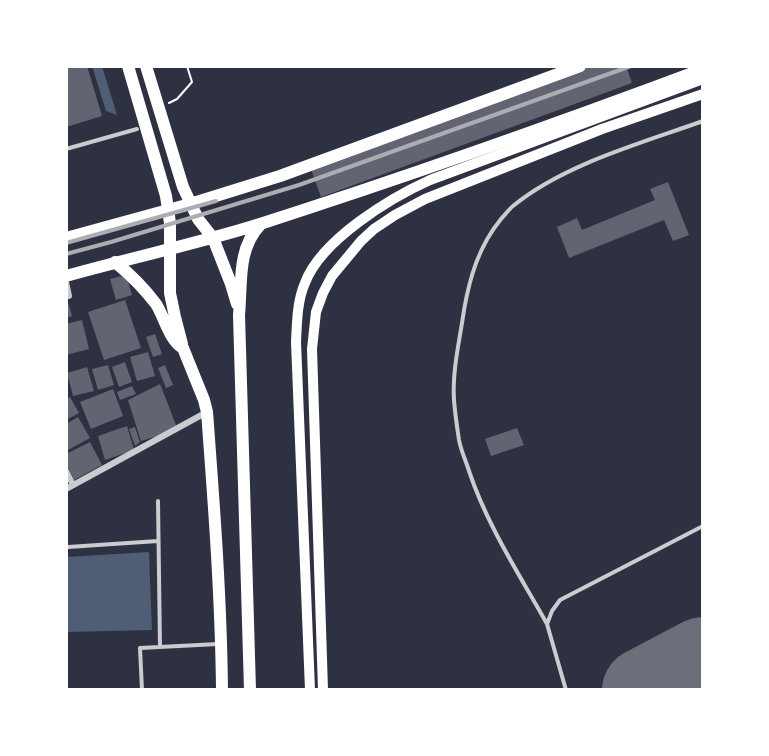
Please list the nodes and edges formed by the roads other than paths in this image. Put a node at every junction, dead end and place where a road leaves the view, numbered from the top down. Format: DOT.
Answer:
graph roads {
  1 [pos="128,66"];
  2 [pos="146,66"];
  3 [pos="580,66"];
  4 [pos="703,69"];
  5 [pos="703,79"];
  6 [pos="703,94"];
  7 [pos="703,121"];
  8 [pos="137,129"];
  9 [pos="66,149"];
  10 [pos="190,204"];
  11 [pos="168,211"];
  12 [pos="261,224"];
  13 [pos="66,238"];
  14 [pos="213,238"];
  15 [pos="169,249"];
  16 [pos="319,261"];
  17 [pos="115,262"];
  18 [pos="66,276"];
  19 [pos="332,276"];
  20 [pos="66,282"];
  21 [pos="69,296"];
  22 [pos="239,315"];
  23 [pos="183,348"];
  24 [pos="207,412"];
  25 [pos="66,471"];
  26 [pos="69,487"];
  27 [pos="158,501"];
  28 [pos="703,526"];
  29 [pos="158,541"];
  30 [pos="68,547"];
  31 [pos="547,624"];
  32 [pos="222,644"];
  33 [pos="160,647"];
  34 [pos="142,690"];
  35 [pos="222,690"];
  36 [pos="250,690"];
  37 [pos="310,690"];
  38 [pos="323,690"];
  39 [pos="566,690"];
  1 -- 11 [label="main road"];
  2 -- 10 [label="main road"];
  3 -- 10 [label="main road"];
  4 -- 12 [label="main road"];
  5 -- 16 [label="main road"];
  6 -- 19 [label="main road"];
  7 -- 31 [label="lane"];
  8 -- 9 [label="lane"];
  10 -- 11 [label="main road"];
  10 -- 14 [label="main road"];
  11 -- 13 [label="main road"];
  11 -- 15 [label="main road"];
  12 -- 14 [label="main road"];
  12 -- 22 [label="main road"];
  14 -- 15 [label="main road"];
  14 -- 22 [label="main road"];
  15 -- 17 [label="main road"];
  15 -- 23 [label="main road"];
  16 -- 19 [label="main road"];
  16 -- 37 [label="main road"];
  17 -- 18 [label="main road"];
  17 -- 23 [label="main road"];
  19 -- 38 [label="main road"];
  20 -- 21 [label="street"];
  22 -- 36 [label="main road"];
  23 -- 24 [label="main road"];
  24 -- 26 [label="street"];
  24 -- 32 [label="main road"];
  25 -- 26 [label="street"];
  27 -- 29 [label="lane"];
  28 -- 31 [label="lane"];
  29 -- 30 [label="lane"];
  29 -- 33 [label="lane"];
  31 -- 39 [label="lane"];
  32 -- 33 [label="lane"];
  32 -- 35 [label="main road"];
  33 -- 34 [label="lane"];
}
